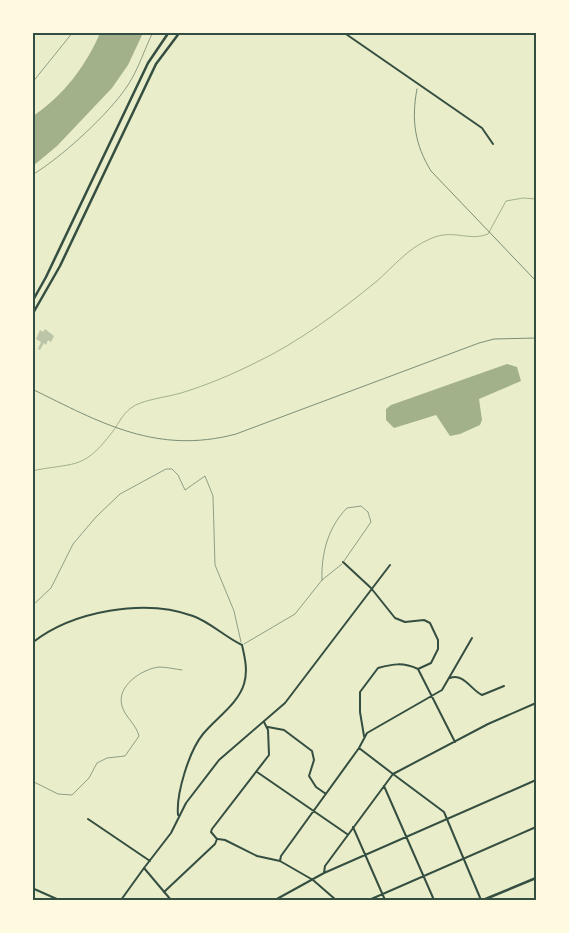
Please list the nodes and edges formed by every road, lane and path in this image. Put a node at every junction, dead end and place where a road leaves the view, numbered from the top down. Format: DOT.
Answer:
graph roads {
  1 [pos="73,32"];
  2 [pos="153,32"];
  3 [pos="170,32"];
  4 [pos="180,32"];
  5 [pos="344,32"];
  6 [pos="32,83"];
  7 [pos="493,144"];
  8 [pos="32,175"];
  9 [pos="32,302"];
  10 [pos="32,314"];
  11 [pos="343,562"];
  12 [pos="390,565"];
  13 [pos="322,580"];
  14 [pos="371,588"];
  15 [pos="32,606"];
  16 [pos="472,638"];
  17 [pos="32,643"];
  18 [pos="242,645"];
  19 [pos="418,669"];
  20 [pos="182,670"];
  21 [pos="450,678"];
  22 [pos="504,686"];
  23 [pos="432,696"];
  24 [pos="536,703"];
  25 [pos="264,722"];
  26 [pos="267,727"];
  27 [pos="364,736"];
  28 [pos="455,742"];
  29 [pos="359,748"];
  30 [pos="257,771"];
  31 [pos="393,774"];
  32 [pos="32,780"];
  33 [pos="536,780"];
  34 [pos="383,785"];
  35 [pos="326,794"];
  36 [pos="314,811"];
  37 [pos="178,815"];
  38 [pos="88,819"];
  39 [pos="447,819"];
  40 [pos="353,827"];
  41 [pos="536,827"];
  42 [pos="347,834"];
  43 [pos="406,837"];
  44 [pos="217,839"];
  45 [pos="366,855"];
  46 [pos="464,859"];
  47 [pos="150,861"];
  48 [pos="280,861"];
  49 [pos="144,868"];
  50 [pos="324,873"];
  51 [pos="424,876"];
  52 [pos="536,878"];
  53 [pos="313,880"];
  54 [pos="32,888"];
  55 [pos="164,892"];
  56 [pos="383,895"];
  57 [pos="59,900"];
  58 [pos="121,900"];
  59 [pos="171,900"];
  60 [pos="275,900"];
  61 [pos="336,900"];
  62 [pos="369,900"];
  63 [pos="385,900"];
  64 [pos="434,900"];
  65 [pos="482,900"];
  1 -- 6 [label="path"];
  2 -- 8 [label="path"];
  3 -- 9 [label="main road"];
  4 -- 10 [label="main road"];
  5 -- 7 [label="street"];
  11 -- 13 [label="lane"];
  11 -- 13 [label="lane"];
  11 -- 14 [label="street"];
  12 -- 14 [label="street"];
  13 -- 18 [label="lane"];
  14 -- 19 [label="street"];
  14 -- 25 [label="street"];
  15 -- 18 [label="lane"];
  16 -- 21 [label="street"];
  17 -- 18 [label="street"];
  18 -- 37 [label="street"];
  19 -- 23 [label="street"];
  19 -- 27 [label="street"];
  20 -- 32 [label="path"];
  21 -- 22 [label="street"];
  21 -- 23 [label="street"];
  23 -- 27 [label="street"];
  23 -- 28 [label="street"];
  24 -- 28 [label="street"];
  25 -- 26 [label="street"];
  25 -- 37 [label="street"];
  26 -- 30 [label="street"];
  26 -- 35 [label="street"];
  27 -- 29 [label="street"];
  28 -- 31 [label="street"];
  29 -- 31 [label="street"];
  29 -- 35 [label="street"];
  30 -- 36 [label="street"];
  30 -- 44 [label="street"];
  31 -- 34 [label="street"];
  31 -- 39 [label="street"];
  33 -- 39 [label="street"];
  34 -- 40 [label="street"];
  34 -- 43 [label="street"];
  35 -- 36 [label="street"];
  36 -- 42 [label="street"];
  36 -- 48 [label="street"];
  37 -- 47 [label="street"];
  38 -- 47 [label="street"];
  39 -- 43 [label="street"];
  39 -- 46 [label="street"];
  40 -- 42 [label="street"];
  40 -- 45 [label="street"];
  41 -- 46 [label="street"];
  42 -- 50 [label="street"];
  43 -- 45 [label="street"];
  43 -- 51 [label="street"];
  44 -- 48 [label="street"];
  44 -- 55 [label="street"];
  45 -- 50 [label="street"];
  45 -- 56 [label="street"];
  46 -- 51 [label="street"];
  46 -- 65 [label="street"];
  47 -- 49 [label="street"];
  48 -- 53 [label="street"];
  49 -- 55 [label="street"];
  49 -- 58 [label="street"];
  50 -- 53 [label="street"];
  51 -- 56 [label="street"];
  51 -- 64 [label="street"];
  52 -- 65 [label="main road"];
  53 -- 60 [label="street"];
  53 -- 61 [label="street"];
  54 -- 57 [label="street"];
  55 -- 59 [label="street"];
  56 -- 62 [label="street"];
  56 -- 63 [label="street"];
}
